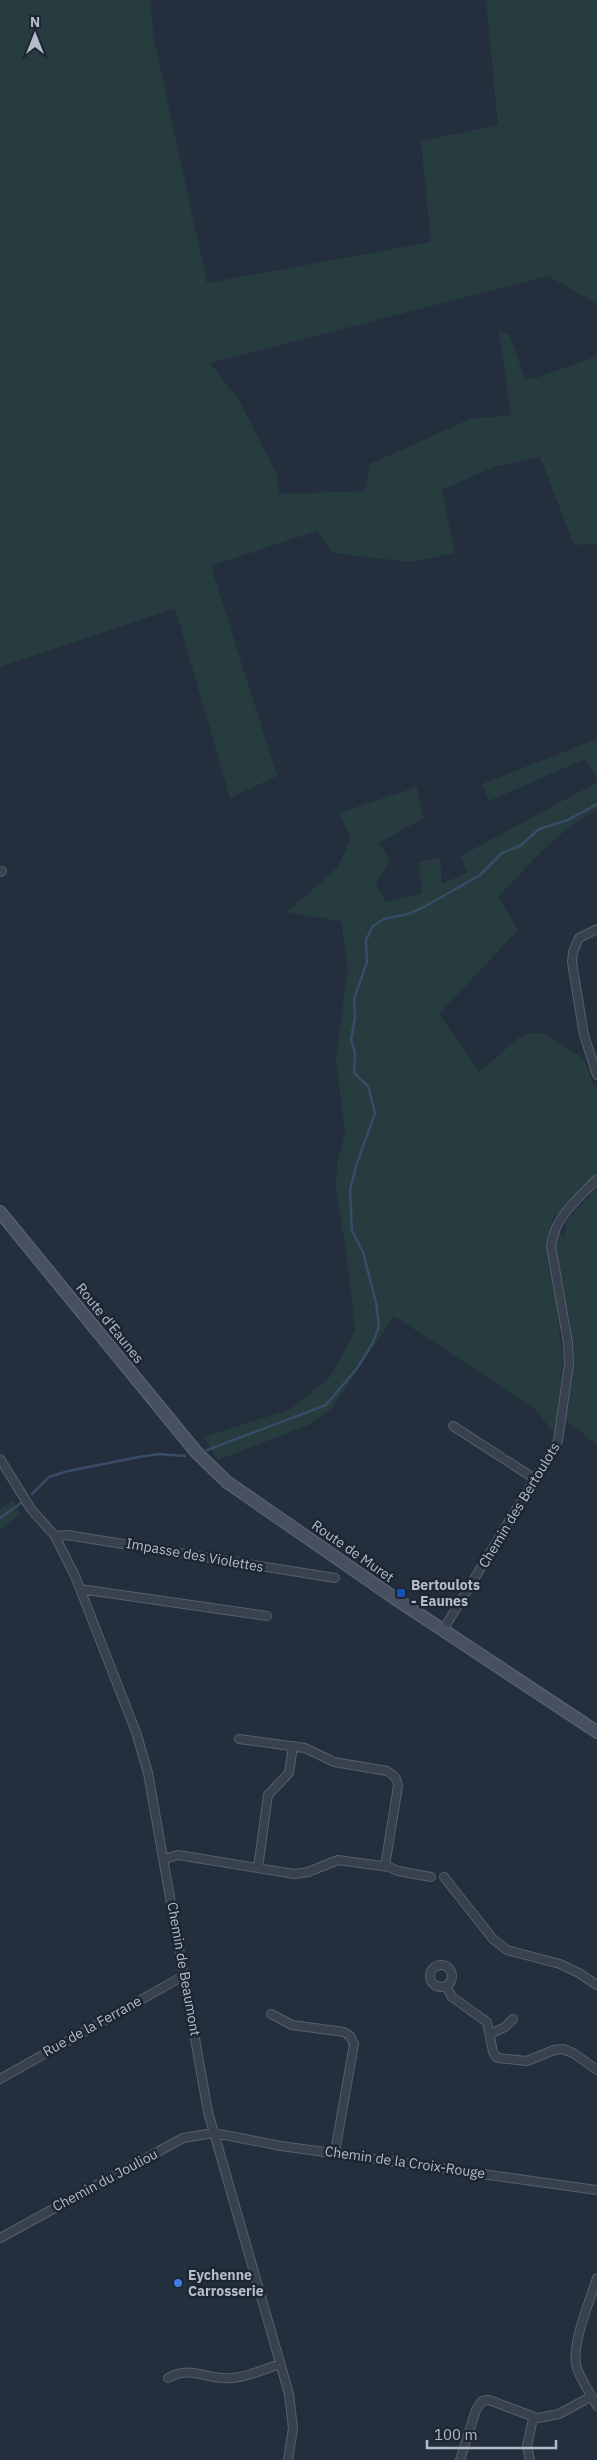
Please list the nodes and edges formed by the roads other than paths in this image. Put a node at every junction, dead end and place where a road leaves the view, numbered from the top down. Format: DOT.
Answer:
graph roads {
  1 [pos="597,929"];
  2 [pos="597,1075"];
  3 [pos="597,1179"];
  4 [pos="0,1212"];
  5 [pos="452,1426"];
  6 [pos="197,1453"];
  7 [pos="0,1459"];
  8 [pos="535,1479"];
  9 [pos="54,1536"];
  10 [pos="335,1578"];
  11 [pos="80,1589"];
  12 [pos="267,1616"];
  13 [pos="443,1630"];
  14 [pos="597,1732"];
  15 [pos="239,1739"];
  16 [pos="293,1746"];
  17 [pos="164,1859"];
  18 [pos="385,1866"];
  19 [pos="258,1868"];
  20 [pos="431,1877"];
  21 [pos="444,1878"];
  22 [pos="185,1975"];
  23 [pos="446,1986"];
  24 [pos="597,1986"];
  25 [pos="271,2014"];
  26 [pos="513,2019"];
  27 [pos="490,2034"];
  28 [pos="597,2070"];
  29 [pos="0,2079"];
  30 [pos="214,2133"];
  31 [pos="335,2152"];
  32 [pos="597,2190"];
  33 [pos="0,2238"];
  34 [pos="597,2278"];
  35 [pos="280,2364"];
  36 [pos="168,2378"];
  37 [pos="592,2396"];
  38 [pos="597,2406"];
  39 [pos="537,2418"];
  40 [pos="288,2460"];
  41 [pos="460,2460"];
  42 [pos="530,2460"];
  1 -- 2 [label="street"];
  3 -- 8 [label="street, Chemin des Bertoulots"];
  4 -- 6 [label="main road, Route d'Eaunes"];
  5 -- 8 [label="street"];
  6 -- 13 [label="main road, Route de Muret"];
  7 -- 9 [label="street, Chemin de Beaumont"];
  8 -- 13 [label="street, Chemin des Bertoulots"];
  9 -- 10 [label="street, Impasse des Violettes"];
  9 -- 11 [label="street, Chemin de Beaumont"];
  11 -- 12 [label="street"];
  11 -- 17 [label="street, Chemin de Beaumont"];
  13 -- 14 [label="main road, Route de Muret"];
  15 -- 16 [label="street"];
  16 -- 18 [label="street"];
  16 -- 19 [label="street"];
  17 -- 19 [label="street"];
  17 -- 22 [label="street, Chemin de Beaumont"];
  18 -- 19 [label="street"];
  18 -- 20 [label="street"];
  21 -- 24 [label="street"];
  22 -- 29 [label="street, Rue de la Ferrane"];
  22 -- 30 [label="street, Chemin de Beaumont"];
  23 -- 27 [label="street"];
  25 -- 31 [label="street"];
  26 -- 27 [label="street"];
  27 -- 28 [label="street"];
  30 -- 31 [label="street, Chemin de la Croix-Rouge"];
  30 -- 33 [label="street, Chemin du Jouliou"];
  30 -- 35 [label="street, Chemin de Beaumont"];
  31 -- 32 [label="street, Chemin de la Croix-Rouge"];
  34 -- 37 [label="street"];
  35 -- 36 [label="street"];
  35 -- 40 [label="street, Chemin de Beaumont"];
  37 -- 38 [label="street"];
  37 -- 39 [label="street"];
  39 -- 41 [label="street"];
  39 -- 42 [label="street"];
}
